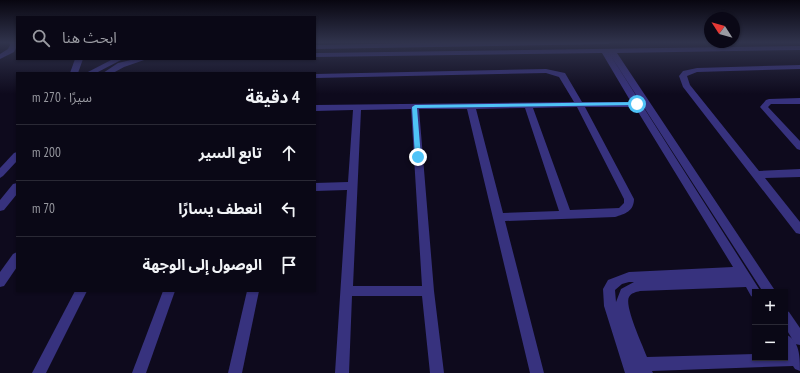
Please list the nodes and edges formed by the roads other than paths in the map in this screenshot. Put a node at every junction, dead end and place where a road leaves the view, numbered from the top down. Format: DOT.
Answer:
graph roads {
  1 [pos="615,59"];
  2 [pos="79,60"];
  3 [pos="117,60"];
  4 [pos="139,60"];
  5 [pos="800,67"];
  6 [pos="620,69"];
  7 [pos="74,72"];
  8 [pos="92,72"];
  9 [pos="109,72"];
  10 [pos="316,76"];
  11 [pos="800,101"];
  12 [pos="580,104"];
  13 [pos="637,104"];
  14 [pos="528,105"];
  15 [pos="471,106"];
  16 [pos="415,107"];
  17 [pos="316,108"];
  18 [pos="357,108"];
  19 [pos="800,147"];
  20 [pos="16,156"];
  21 [pos="800,173"];
  22 [pos="0,174"];
  23 [pos="756,175"];
  24 [pos="352,186"];
  25 [pos="316,187"];
  26 [pos="16,188"];
  27 [pos="0,207"];
  28 [pos="566,215"];
  29 [pos="498,217"];
  30 [pos="725,223"];
  31 [pos="712,224"];
  32 [pos="800,230"];
  33 [pos="16,258"];
  34 [pos="0,282"];
  35 [pos="749,282"];
  36 [pos="768,289"];
  37 [pos="346,291"];
  38 [pos="428,291"];
  39 [pos="81,292"];
  40 [pos="169,292"];
  41 [pos="254,292"];
  42 [pos="792,322"];
  43 [pos="800,339"];
  44 [pos="788,345"];
  45 [pos="799,362"];
  46 [pos="644,368"];
  47 [pos="39,373"];
  48 [pos="139,373"];
  49 [pos="235,373"];
  50 [pos="342,373"];
  51 [pos="437,373"];
  52 [pos="537,373"];
  53 [pos="632,373"];
  1 -- 6 [label="street"];
  2 -- 7 [label="street"];
  3 -- 8 [label="street"];
  4 -- 9 [label="street"];
  5 -- 23 [label="street"];
  6 -- 13 [label="street"];
  6 -- 30 [label="street"];
  10 -- 12 [label="street"];
  11 -- 19 [label="street"];
  12 -- 13 [label="street"];
  12 -- 14 [label="street"];
  12 -- 28 [label="street"];
  13 -- 31 [label="street"];
  14 -- 15 [label="street"];
  14 -- 28 [label="street"];
  15 -- 16 [label="street"];
  15 -- 29 [label="street"];
  16 -- 18 [label="street"];
  16 -- 38 [label="street"];
  17 -- 18 [label="street"];
  18 -- 24 [label="street"];
  20 -- 22 [label="street"];
  21 -- 23 [label="street"];
  23 -- 32 [label="street"];
  24 -- 25 [label="street"];
  24 -- 37 [label="street"];
  26 -- 27 [label="street"];
  28 -- 29 [label="street"];
  29 -- 52 [label="street"];
  30 -- 31 [label="street"];
  30 -- 36 [label="street"];
  31 -- 35 [label="street"];
  33 -- 34 [label="street"];
  35 -- 46 [label="street"];
  35 -- 53 [label="street"];
  37 -- 38 [label="street"];
  37 -- 50 [label="street"];
  38 -- 51 [label="street"];
  39 -- 47 [label="street"];
  40 -- 48 [label="street"];
  41 -- 49 [label="street"];
  42 -- 43 [label="street"];
  44 -- 45 [label="street"];
  45 -- 46 [label="street"];
}
